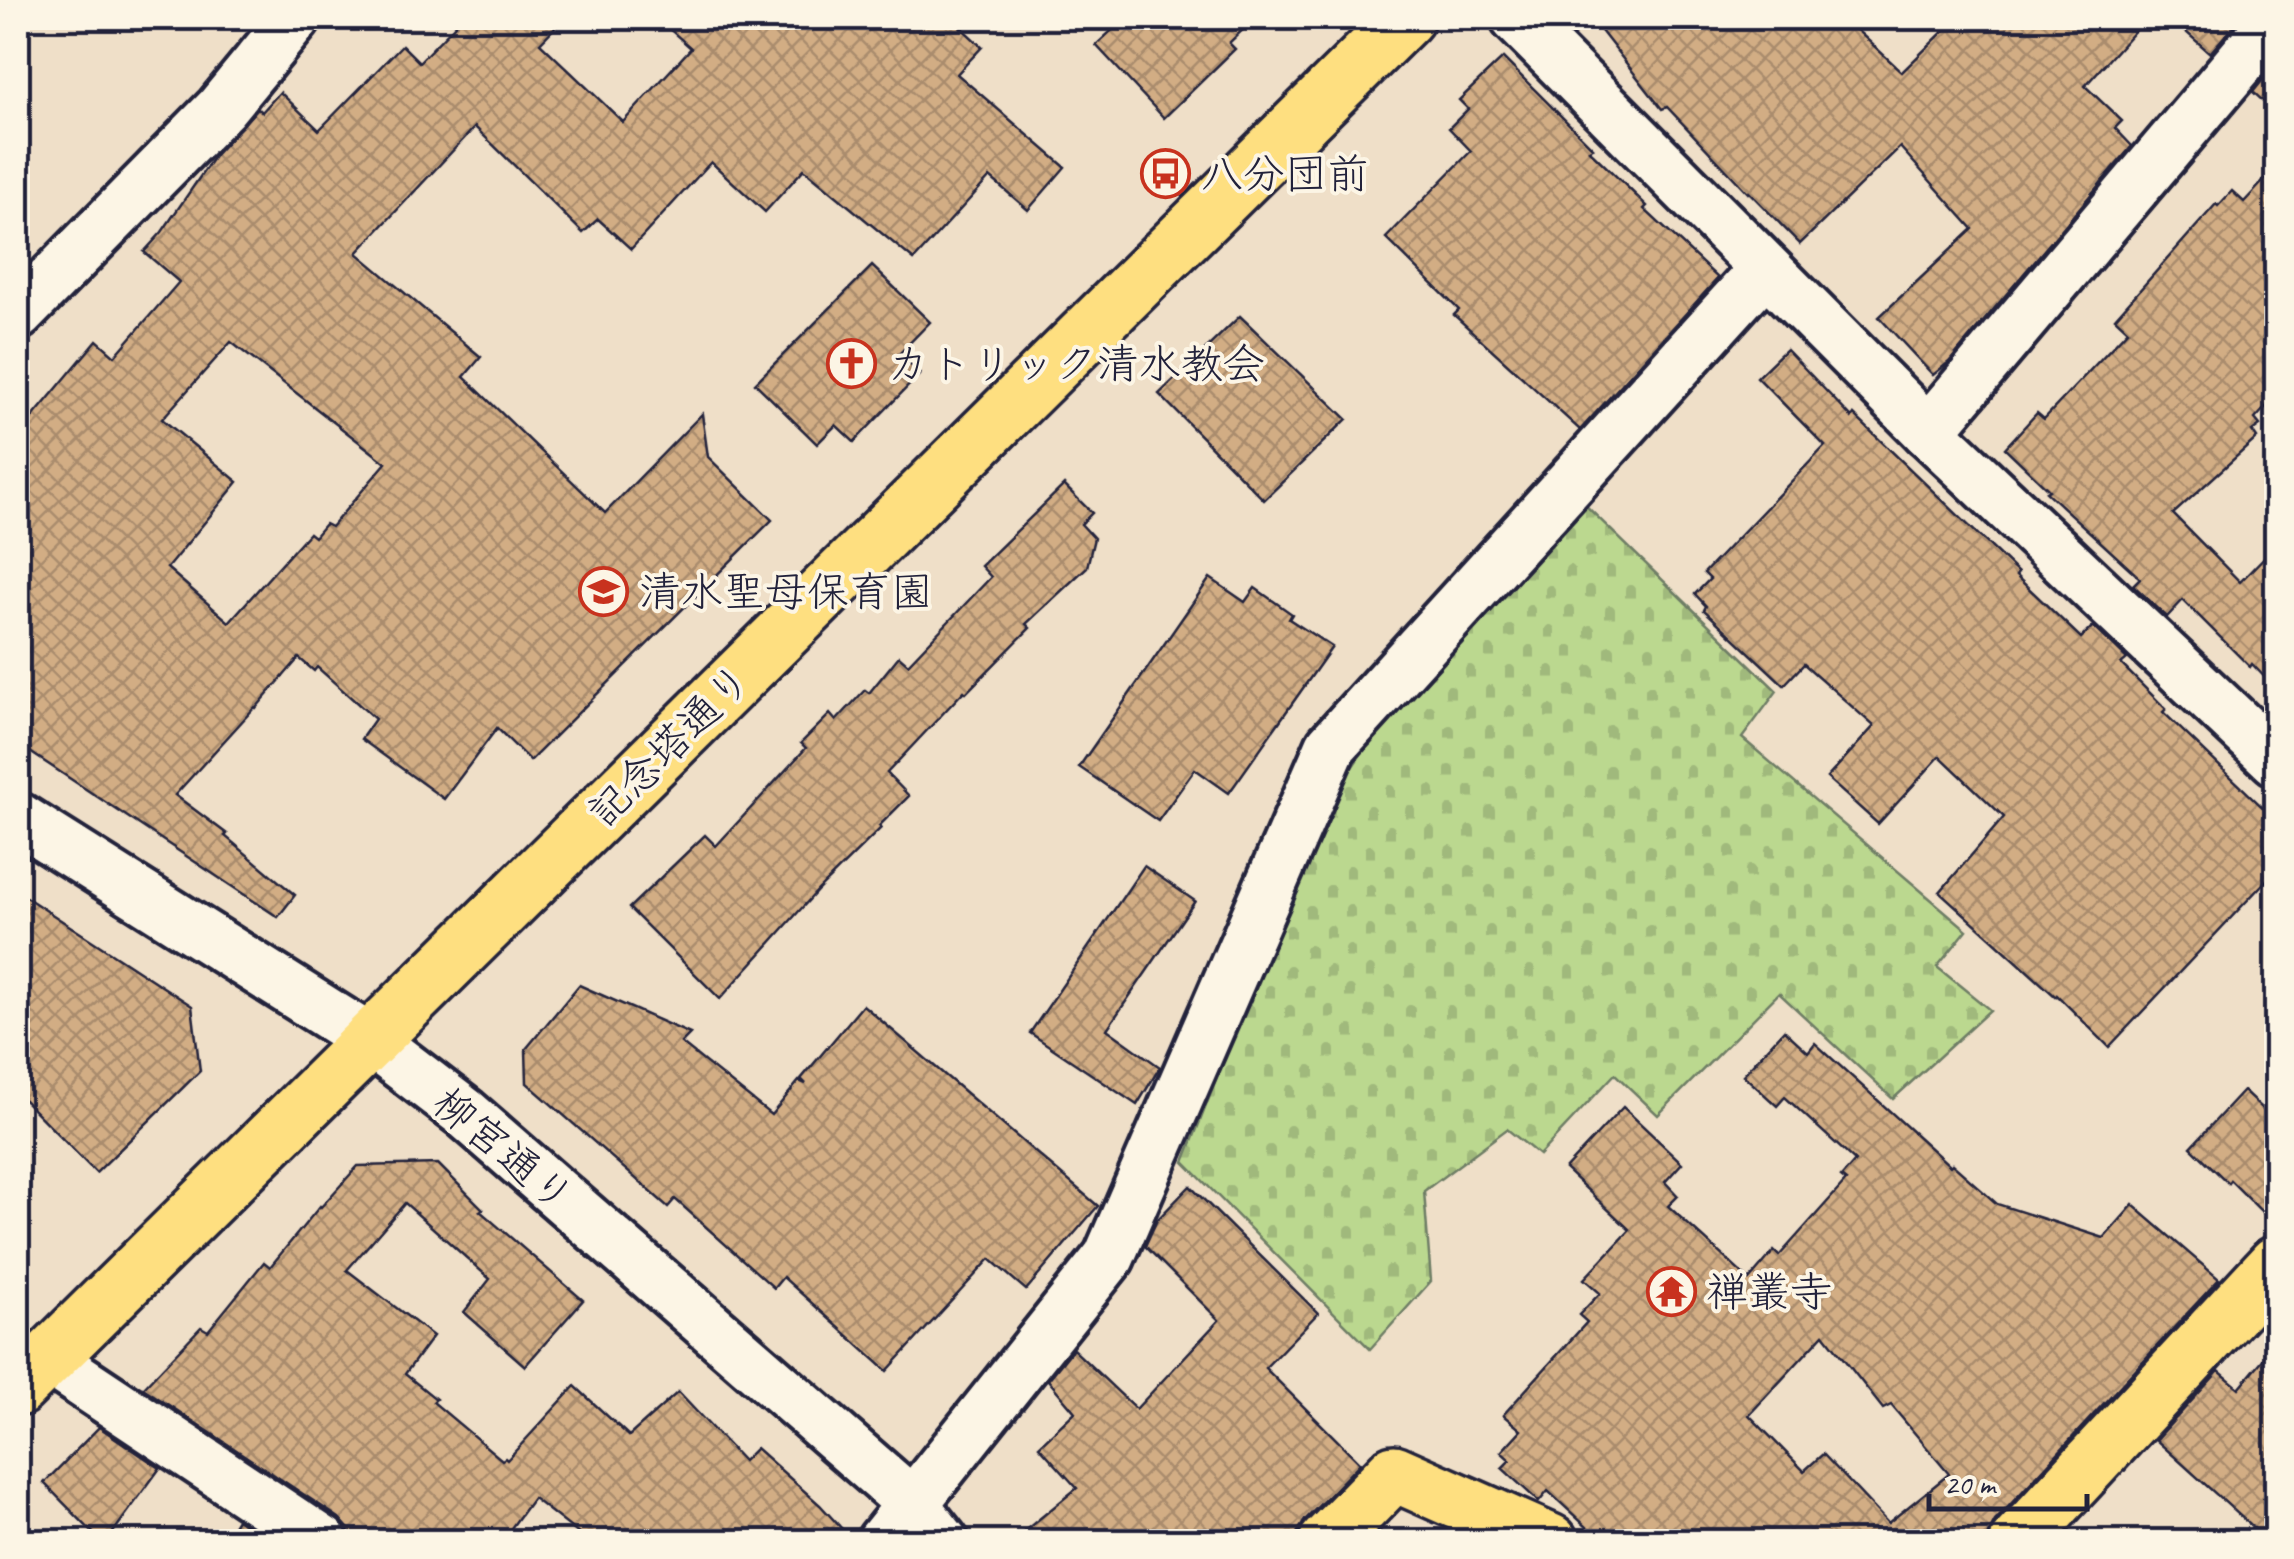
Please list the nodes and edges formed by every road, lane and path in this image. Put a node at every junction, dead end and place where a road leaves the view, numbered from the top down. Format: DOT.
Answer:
graph roads {
  1 [pos="294,18"];
  2 [pos="1406,18"];
  3 [pos="1516,18"];
  4 [pos="2276,20"];
  5 [pos="1766,268"];
  6 [pos="18,314"];
  7 [pos="1928,432"];
  8 [pos="2275,755"];
  9 [pos="18,818"];
  10 [pos="370,1041"];
  11 [pos="2276,1264"];
  12 [pos="33,1373"];
  13 [pos="912,1503"];
  14 [pos="323,1542"];
  15 [pos="882,1542"];
  16 [pos="943,1542"];
  17 [pos="1327,1542"];
  18 [pos="1550,1542"];
  19 [pos="2018,1542"];
  1 -- 6 [label="street"];
  2 -- 10 [label="main road, 記念塔通り"];
  3 -- 5 [label="street"];
  4 -- 7 [label="street"];
  5 -- 7 [label="street"];
  5 -- 13 [label="street"];
  7 -- 8 [label="street"];
  9 -- 10 [label="street, 柳宮通り"];
  10 -- 12 [label="main road, 記念塔通り"];
  10 -- 13 [label="street, 柳宮通り"];
  11 -- 19 [label="main road"];
  12 -- 14 [label="street"];
  13 -- 15 [label="street"];
  13 -- 16 [label="street, 柳宮通り"];
  17 -- 18 [label="main road"];
}
